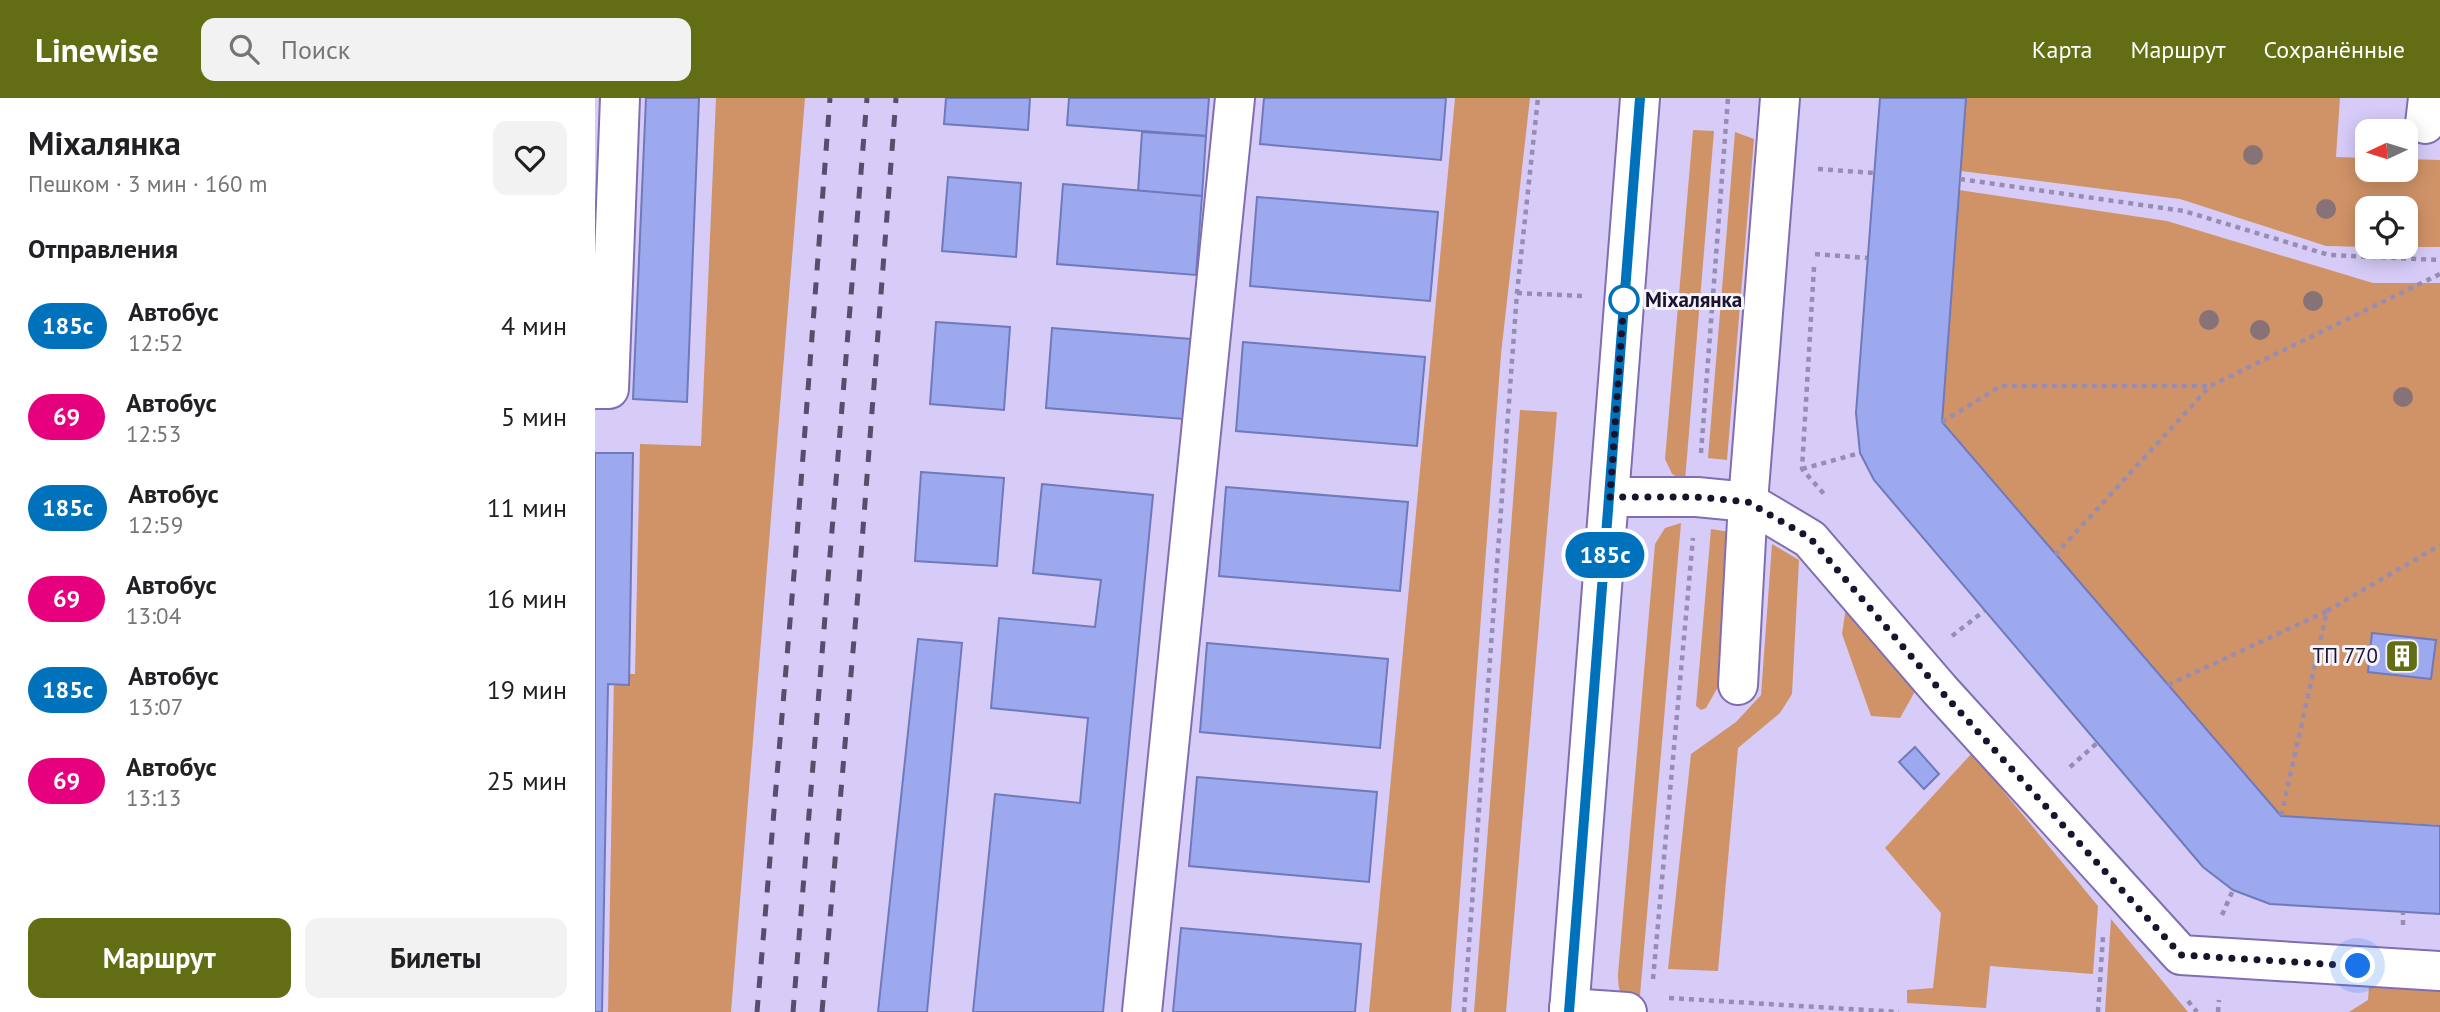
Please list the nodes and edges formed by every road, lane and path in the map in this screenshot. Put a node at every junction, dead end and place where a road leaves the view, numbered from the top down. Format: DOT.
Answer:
graph roads {
  1 [pos="619,98"];
  2 [pos="1235,98"];
  3 [pos="1538,98"];
  4 [pos="1640,98"];
  5 [pos="1728,98"];
  6 [pos="1780,98"];
  7 [pos="1821,157"];
  8 [pos="1959,179"];
  9 [pos="1819,181"];
  10 [pos="1815,242"];
  11 [pos="1815,254"];
  12 [pos="1867,258"];
  13 [pos="2440,260"];
  14 [pos="2440,274"];
  15 [pos="1517,293"];
  16 [pos="1624,298"];
  17 [pos="2210,386"];
  18 [pos="595,389"];
  19 [pos="1942,422"];
  20 [pos="1860,453"];
  21 [pos="1802,470"];
  22 [pos="1610,497"];
  23 [pos="1697,497"];
  24 [pos="1828,499"];
  25 [pos="1748,502"];
  26 [pos="2440,545"];
  27 [pos="2055,555"];
  28 [pos="1984,611"];
  29 [pos="2327,611"];
  30 [pos="1944,626"];
  31 [pos="1952,636"];
  32 [pos="1961,646"];
  33 [pos="1738,685"];
  34 [pos="2168,685"];
  35 [pos="2097,743"];
  36 [pos="2061,757"];
  37 [pos="2070,767"];
  38 [pos="2079,776"];
  39 [pos="2281,816"];
  40 [pos="2233,890"];
  41 [pos="2223,911"];
  42 [pos="2103,925"];
  43 [pos="2440,971"];
  44 [pos="1652,983"];
  45 [pos="1665,997"];
  46 [pos="1569,1010"];
  47 [pos="1142,1012"];
  48 [pos="1464,1012"];
  49 [pos="1627,1012"];
  50 [pos="1899,1012"];
  51 [pos="2098,1012"];
  1 -- 18 [label="street"];
  2 -- 47 [label="street"];
  3 -- 15 [label="path"];
  4 -- 16 [label="street"];
  5 -- 23 [label="path"];
  6 -- 25 [label="street"];
  7 -- 9 [label="path"];
  8 -- 13 [label="path"];
  10 -- 11 [label="path"];
  11 -- 12 [label="path"];
  11 -- 21 [label="path"];
  14 -- 17 [label="path"];
  15 -- 16 [label="path"];
  15 -- 48 [label="path"];
  16 -- 22 [label="street"];
  17 -- 19 [label="path"];
  17 -- 27 [label="path"];
  20 -- 21 [label="path"];
  21 -- 24 [label="path"];
  22 -- 23 [label="street"];
  22 -- 46 [label="street"];
  23 -- 25 [label="street"];
  23 -- 44 [label="path"];
  25 -- 33 [label="street"];
  25 -- 43 [label="street"];
  26 -- 29 [label="path"];
  28 -- 31 [label="path"];
  29 -- 34 [label="path"];
  29 -- 39 [label="path"];
  30 -- 31 [label="path"];
  31 -- 32 [label="path"];
  35 -- 37 [label="path"];
  36 -- 37 [label="path"];
  37 -- 38 [label="path"];
  40 -- 41 [label="path"];
  42 -- 51 [label="path"];
  45 -- 50 [label="path"];
  46 -- 49 [label="street"];
}
